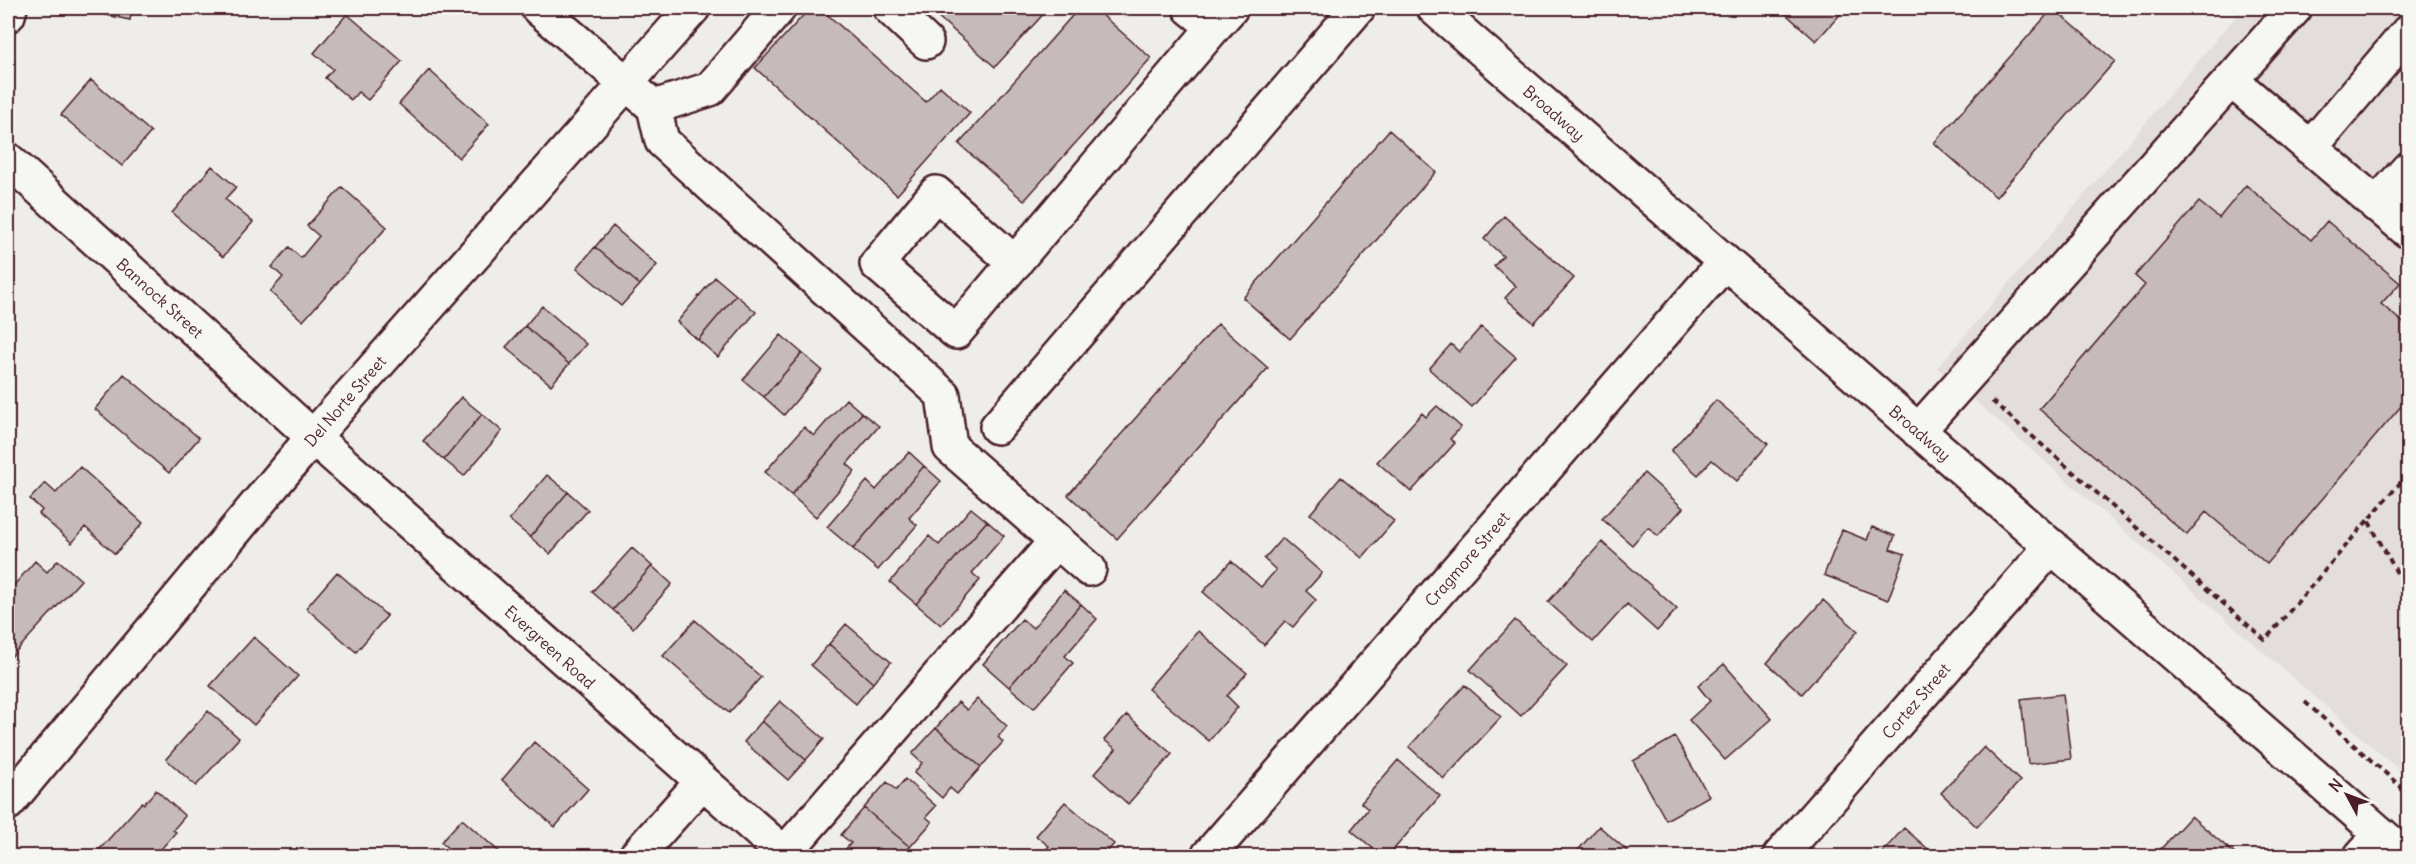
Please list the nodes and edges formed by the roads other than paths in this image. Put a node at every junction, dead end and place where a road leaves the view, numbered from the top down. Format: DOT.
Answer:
graph roads {
  1 [pos="10,8"];
  2 [pos="538,8"];
  3 [pos="693,8"];
  4 [pos="779,8"];
  5 [pos="890,8"];
  6 [pos="1358,8"];
  7 [pos="1434,8"];
  8 [pos="2295,8"];
  9 [pos="1212,14"];
  10 [pos="8,15"];
  11 [pos="2409,32"];
  12 [pos="926,42"];
  13 [pos="2231,80"];
  14 [pos="625,83"];
  15 [pos="654,107"];
  16 [pos="2310,148"];
  17 [pos="8,160"];
  18 [pos="2409,169"];
  19 [pos="2376,205"];
  20 [pos="2409,231"];
  21 [pos="1725,262"];
  22 [pos="1015,263"];
  23 [pos="997,427"];
  24 [pos="1918,431"];
  25 [pos="313,436"];
  26 [pos="1056,540"];
  27 [pos="2052,546"];
  28 [pos="1089,569"];
  29 [pos="702,782"];
  30 [pos="8,803"];
  31 [pos="2371,845"];
  32 [pos="786,855"];
  33 [pos="636,856"];
  34 [pos="1208,856"];
  35 [pos="1780,856"];
  36 [pos="2406,856"];
  1 -- 10 [label="street"];
  2 -- 14 [label="street"];
  3 -- 14 [label="street, Del Norte Street"];
  4 -- 15 [label="street"];
  5 -- 12 [label="street"];
  6 -- 23 [label="street"];
  7 -- 21 [label="street, Broadway"];
  8 -- 13 [label="street"];
  9 -- 22 [label="street"];
  11 -- 16 [label="street"];
  13 -- 16 [label="street"];
  13 -- 24 [label="street"];
  14 -- 15 [label="street"];
  14 -- 25 [label="street, Del Norte Street"];
  15 -- 26 [label="street"];
  16 -- 19 [label="street"];
  17 -- 25 [label="street, Bannock Street"];
  18 -- 19 [label="street"];
  19 -- 20 [label="street"];
  21 -- 24 [label="street, Broadway"];
  21 -- 34 [label="street, Cragmore Street"];
  24 -- 27 [label="street, Broadway"];
  25 -- 29 [label="street, Evergreen Road"];
  25 -- 30 [label="street, Del Norte Street"];
  26 -- 28 [label="street"];
  26 -- 32 [label="street"];
  27 -- 31 [label="street, Broadway"];
  27 -- 35 [label="street, Cortez Street"];
  29 -- 32 [label="street, Evergreen Road"];
  29 -- 33 [label="street"];
  31 -- 36 [label="street, Broadway"];
}
